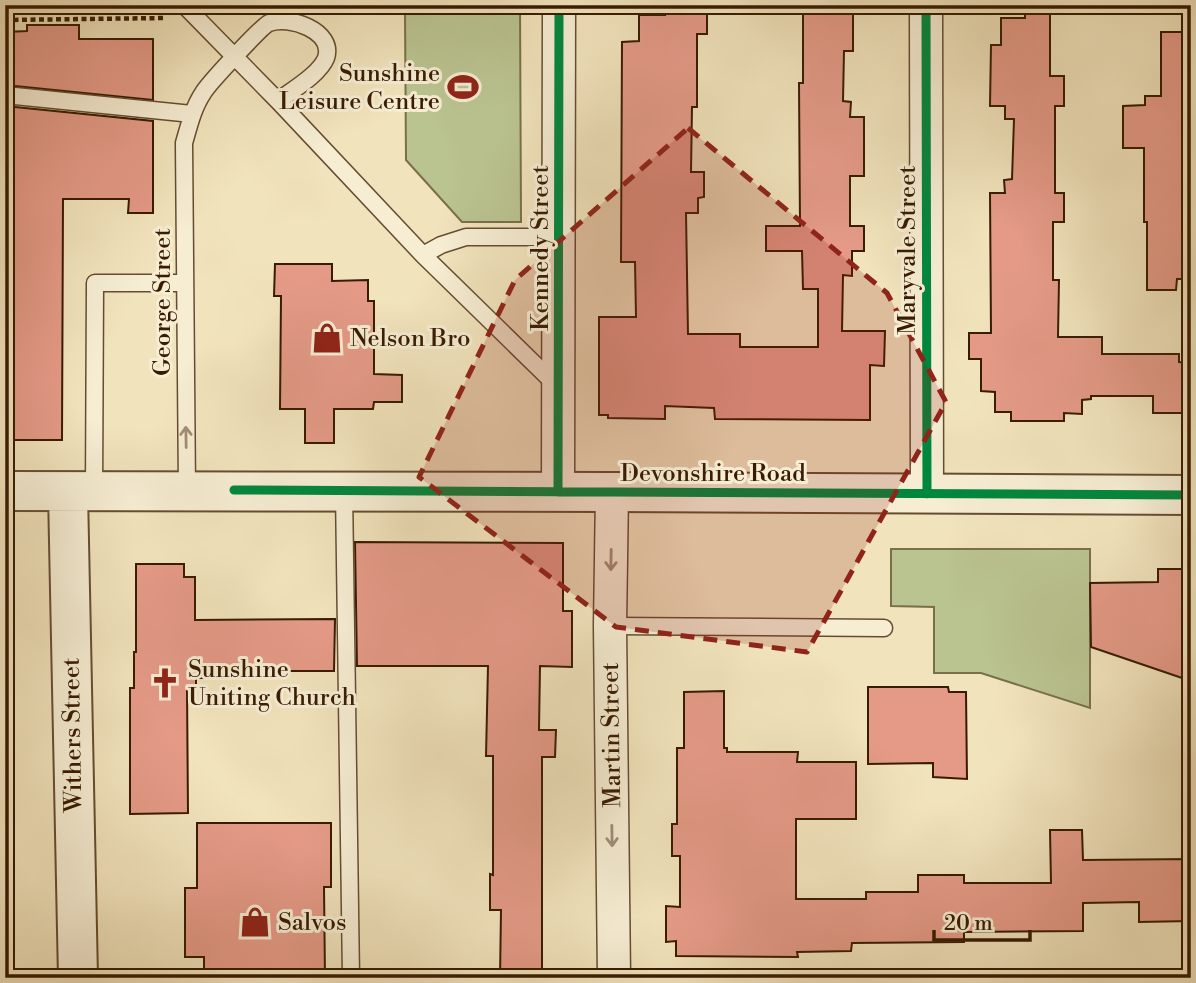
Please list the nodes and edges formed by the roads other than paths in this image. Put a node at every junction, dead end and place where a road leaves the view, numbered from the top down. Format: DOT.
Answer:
graph roads {
  1 [pos="184,5"];
  2 [pos="559,5"];
  3 [pos="926,5"];
  4 [pos="235,58"];
  5 [pos="5,95"];
  6 [pos="278,101"];
  7 [pos="192,114"];
  8 [pos="559,237"];
  9 [pos="423,255"];
  10 [pos="185,283"];
  11 [pos="558,387"];
  12 [pos="5,491"];
  13 [pos="187,491"];
  14 [pos="344,491"];
  15 [pos="558,492"];
  16 [pos="612,492"];
  17 [pos="81,493"];
  18 [pos="927,494"];
  19 [pos="1191,495"];
  20 [pos="610,626"];
  21 [pos="884,628"];
  22 [pos="78,978"];
  23 [pos="351,978"];
  24 [pos="614,978"];
  1 -- 4 [label="lane"];
  2 -- 8 [label="street, Kennedy Street"];
  3 -- 18 [label="street, Maryvale Street"];
  4 -- 6 [label="lane"];
  4 -- 6 [label="lane"];
  4 -- 7 [label="lane, George Street"];
  5 -- 7 [label="lane"];
  6 -- 9 [label="lane"];
  7 -- 10 [label="lane, George Street"];
  8 -- 9 [label="lane"];
  8 -- 11 [label="street, Kennedy Street"];
  9 -- 11 [label="lane"];
  13 -- 10 [label="lane, George Street, one-way"];
  10 -- 17 [label="lane"];
  11 -- 15 [label="street, Kennedy Street"];
  12 -- 17 [label="street, Devonshire Road"];
  13 -- 14 [label="street, Devonshire Road"];
  13 -- 17 [label="street, Devonshire Road"];
  14 -- 15 [label="street, Devonshire Road"];
  14 -- 23 [label="lane"];
  15 -- 16 [label="street, Devonshire Road"];
  16 -- 18 [label="street, Devonshire Road"];
  16 -- 20 [label="street, Martin Street, one-way"];
  17 -- 22 [label="street, Withers Street"];
  18 -- 19 [label="street, Devonshire Road"];
  20 -- 21 [label="lane"];
  20 -- 24 [label="street, Martin Street, one-way"];
}
